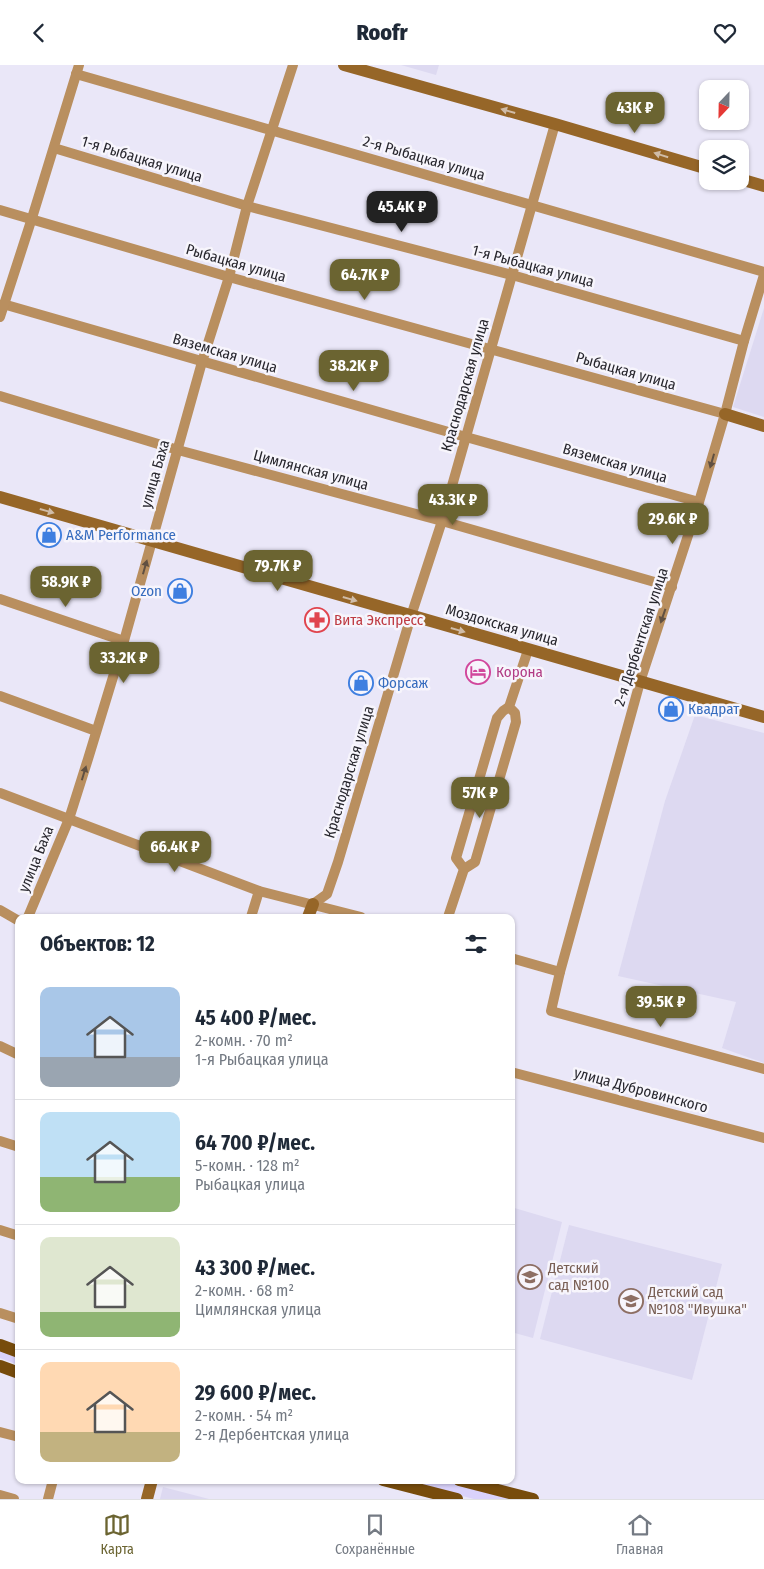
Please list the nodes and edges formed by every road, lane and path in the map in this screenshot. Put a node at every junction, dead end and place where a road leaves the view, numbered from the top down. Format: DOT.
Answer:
graph roads {
  1 [pos="293,65"];
  2 [pos="344,65"];
  3 [pos="77,69"];
  4 [pos="555,124"];
  5 [pos="271,130"];
  6 [pos="54,148"];
  7 [pos="699,166"];
  8 [pos="749,182"];
  9 [pos="764,186"];
  10 [pos="533,204"];
  11 [pos="247,206"];
  12 [pos="0,210"];
  13 [pos="32,219"];
  14 [pos="764,273"];
  15 [pos="512,275"];
  16 [pos="229,277"];
  17 [pos="3,304"];
  18 [pos="0,317"];
  19 [pos="744,341"];
  20 [pos="491,349"];
  21 [pos="202,362"];
  22 [pos="0,396"];
  23 [pos="725,414"];
  24 [pos="764,426"];
  25 [pos="466,437"];
  26 [pos="178,450"];
  27 [pos="0,497"];
  28 [pos="700,502"];
  29 [pos="442,521"];
  30 [pos="152,541"];
  31 [pos="672,587"];
  32 [pos="0,599"];
  33 [pos="411,616"];
  34 [pos="124,641"];
  35 [pos="528,650"];
  36 [pos="640,682"];
  37 [pos="0,696"];
  38 [pos="509,707"];
  39 [pos="764,717"];
  40 [pos="96,731"];
  41 [pos="0,793"];
  42 [pos="69,819"];
  43 [pos="464,869"];
  44 [pos="258,891"];
  45 [pos="313,904"];
  46 [pos="0,911"];
  47 [pos="29,914"];
  48 [pos="252,914"];
  49 [pos="309,914"];
  50 [pos="350,914"];
  51 [pos="449,914"];
  52 [pos="15,919"];
  53 [pos="515,958"];
  54 [pos="560,972"];
  55 [pos="0,1046"];
  56 [pos="15,1053"];
  57 [pos="764,1069"];
  58 [pos="515,1073"];
  59 [pos="764,1138"];
  60 [pos="0,1141"];
  61 [pos="15,1146"];
  62 [pos="0,1230"];
  63 [pos="15,1235"];
  64 [pos="0,1313"];
  65 [pos="15,1318"];
  66 [pos="0,1345"];
  67 [pos="15,1351"];
  68 [pos="0,1366"];
  69 [pos="15,1372"];
  70 [pos="0,1432"];
  71 [pos="15,1436"];
  72 [pos="52,1484"];
  73 [pos="151,1484"];
  74 [pos="399,1484"];
  75 [pos="475,1484"];
  76 [pos="0,1495"];
  77 [pos="14,1499"];
  78 [pos="48,1499"];
  79 [pos="147,1499"];
  80 [pos="458,1499"];
  81 [pos="533,1499"];
  1 -- 5 [label="street, улица Баха"];
  4 -- 2 [label="main road, one-way"];
  3 -- 5 [label="street, 2-я Рыбацкая улица"];
  3 -- 6 [label="street"];
  7 -- 4 [label="main road, one-way"];
  4 -- 10 [label="street, Краснодарская улица"];
  5 -- 10 [label="street, 2-я Рыбацкая улица"];
  5 -- 11 [label="street, улица Баха"];
  6 -- 11 [label="street, 1-я Рыбацкая улица"];
  6 -- 13 [label="street"];
  8 -- 9 [label="main road"];
  10 -- 14 [label="street, 2-я Рыбацкая улица"];
  10 -- 15 [label="street, Краснодарская улица"];
  11 -- 15 [label="street, 1-я Рыбацкая улица"];
  11 -- 16 [label="street, улица Баха"];
  12 -- 13 [label="street, Рыбацкая улица"];
  13 -- 16 [label="street, Рыбацкая улица"];
  13 -- 17 [label="street"];
  14 -- 19 [label="street, 2-я Дербентская улица"];
  15 -- 19 [label="street, 1-я Рыбацкая улица"];
  15 -- 20 [label="street, Краснодарская улица"];
  16 -- 20 [label="street, Рыбацкая улица"];
  16 -- 21 [label="street, улица Баха"];
  17 -- 18 [label="street"];
  17 -- 21 [label="street, Вяземская улица"];
  19 -- 23 [label="street, 2-я Дербентская улица"];
  20 -- 23 [label="street, Рыбацкая улица"];
  20 -- 25 [label="street, Краснодарская улица"];
  21 -- 25 [label="street, Вяземская улица"];
  21 -- 26 [label="street, улица Баха"];
  22 -- 26 [label="street, Цимлянская улица"];
  23 -- 24 [label="main road"];
  23 -- 28 [label="street, 2-я Дербентская улица, one-way"];
  25 -- 28 [label="street, Вяземская улица"];
  25 -- 29 [label="street, Краснодарская улица"];
  26 -- 29 [label="street, Цимлянская улица"];
  26 -- 30 [label="street, улица Баха"];
  27 -- 30 [label="main road, Моздокская улица, one-way"];
  28 -- 31 [label="street, 2-я Дербентская улица"];
  29 -- 31 [label="street, Цимлянская улица"];
  29 -- 33 [label="street, Краснодарская улица"];
  30 -- 33 [label="main road, Моздокская улица, one-way"];
  34 -- 30 [label="street, улица Баха, one-way"];
  31 -- 36 [label="street, 2-я Дербентская улица, one-way"];
  32 -- 34 [label="street"];
  33 -- 35 [label="main road, Моздокская улица, one-way"];
  33 -- 45 [label="street, Краснодарская улица"];
  34 -- 40 [label="street, улица Баха"];
  35 -- 36 [label="main road, Моздокская улица"];
  35 -- 38 [label="street"];
  36 -- 39 [label="main road, Моздокская улица"];
  36 -- 54 [label="street, 2-я Дербентская улица"];
  37 -- 40 [label="street"];
  38 -- 43 [label="street"];
  38 -- 43 [label="street"];
  42 -- 40 [label="street, улица Баха, one-way"];
  41 -- 42 [label="street"];
  42 -- 44 [label="street"];
  42 -- 47 [label="street, улица Баха"];
  43 -- 51 [label="street"];
  44 -- 45 [label="street"];
  44 -- 48 [label="street"];
  45 -- 49 [label="main road"];
  45 -- 50 [label="street"];
  46 -- 52 [label="street"];
  53 -- 54 [label="street"];
  54 -- 57 [label="street, 2-я Дербентская улица"];
  55 -- 56 [label="street"];
  58 -- 59 [label="street, улица Дубровинского"];
  60 -- 61 [label="street"];
  62 -- 63 [label="street"];
  64 -- 65 [label="street"];
  66 -- 67 [label="main road"];
  68 -- 69 [label="main road"];
  70 -- 71 [label="street"];
  72 -- 78 [label="street"];
  73 -- 79 [label="main road"];
  74 -- 80 [label="main road"];
  75 -- 81 [label="main road"];
  76 -- 77 [label="street"];
}
